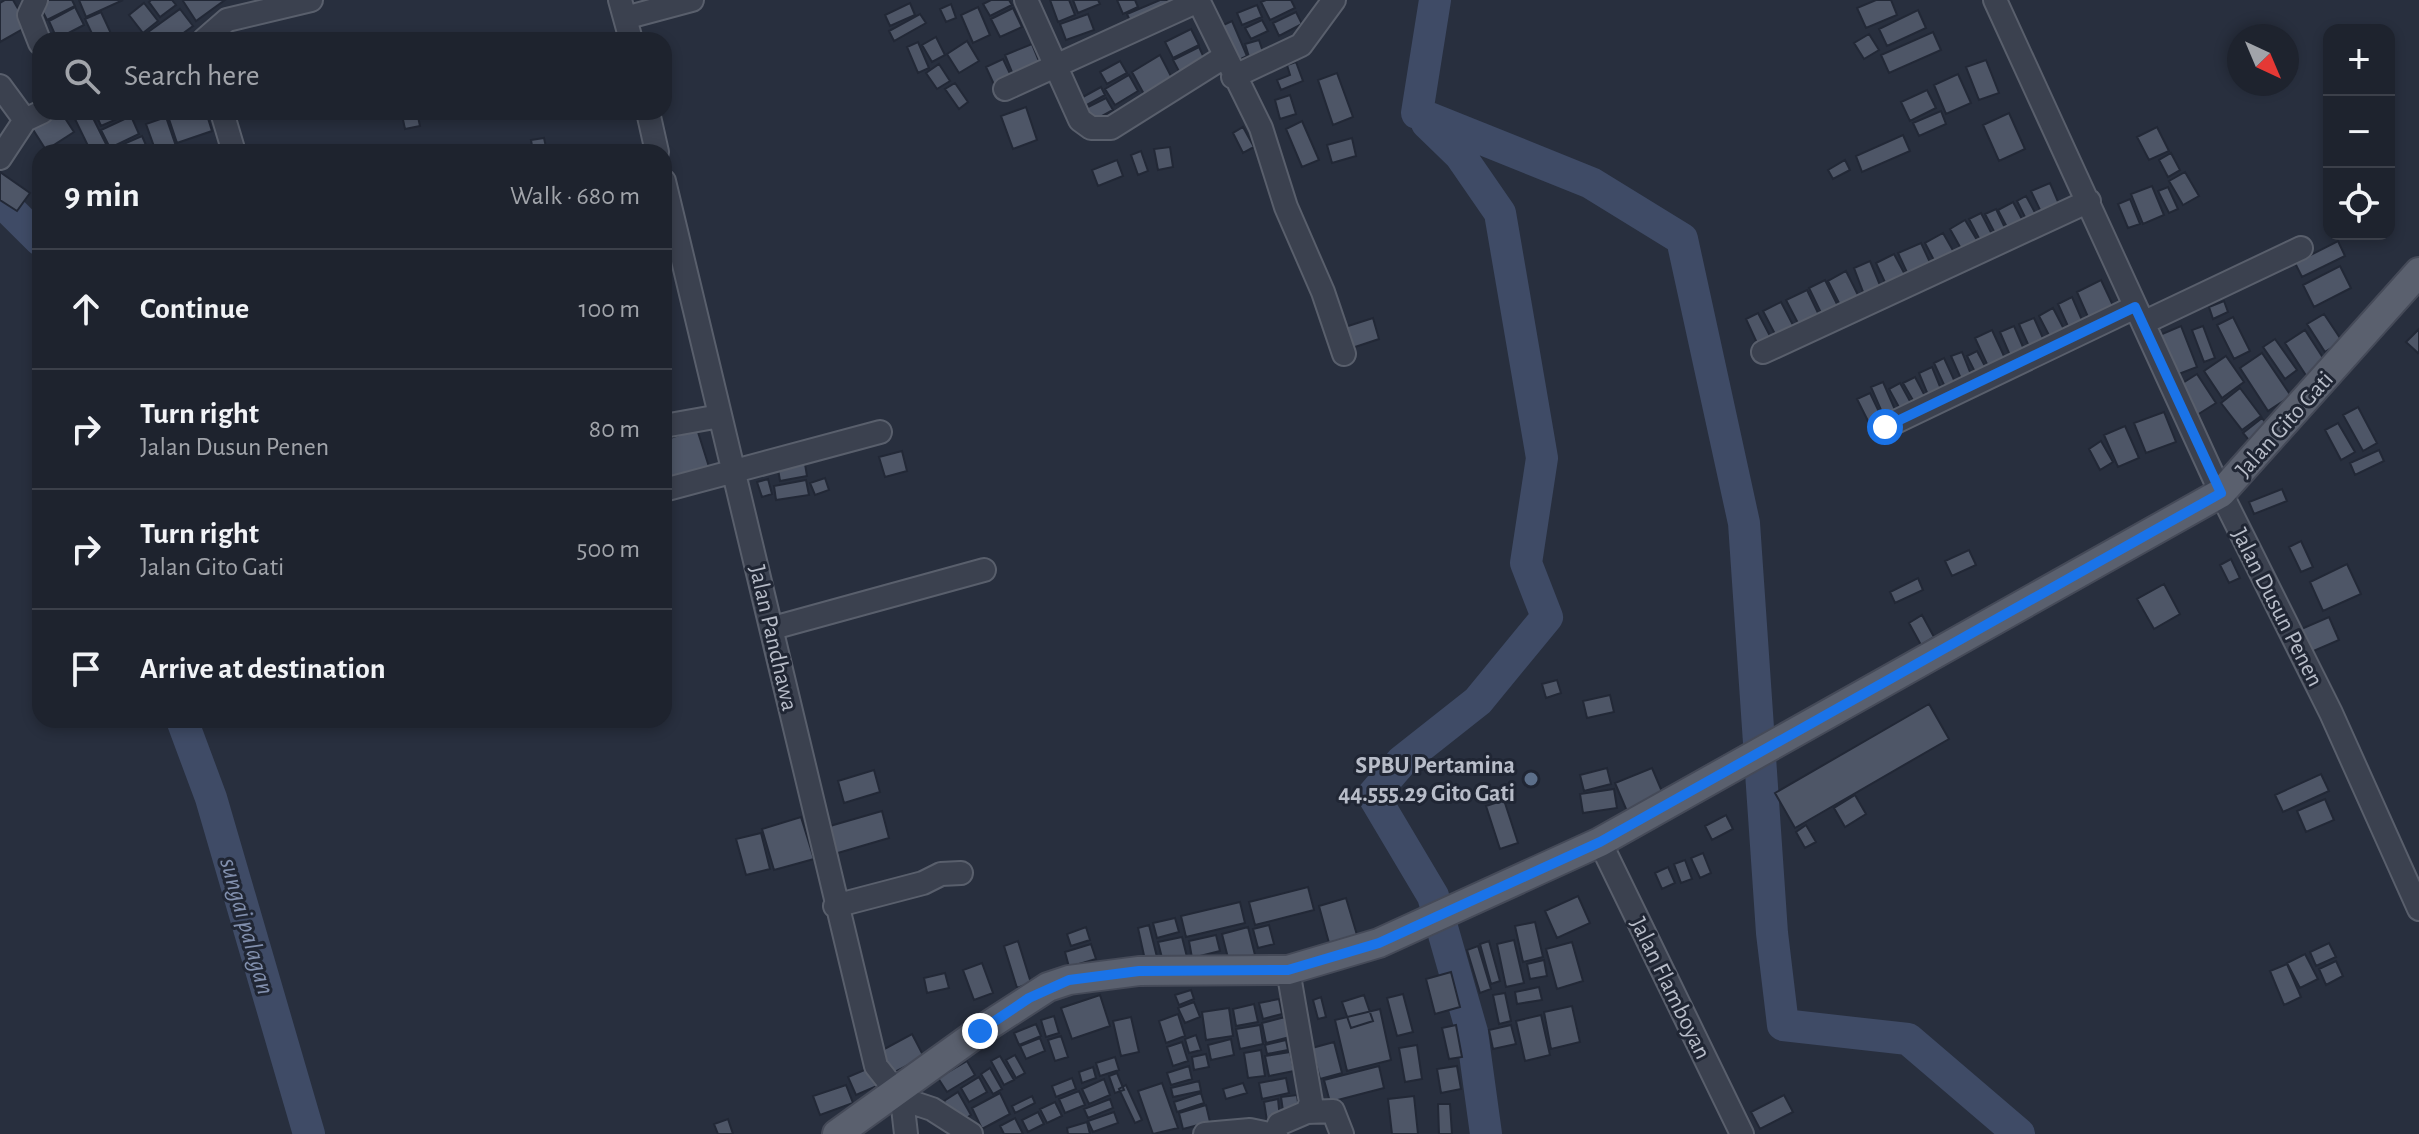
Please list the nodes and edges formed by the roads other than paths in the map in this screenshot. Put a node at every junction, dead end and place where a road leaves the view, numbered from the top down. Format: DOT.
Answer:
graph roads {
  1 [pos="36,0"];
  2 [pos="311,0"];
  3 [pos="692,0"];
  4 [pos="1026,0"];
  5 [pos="1198,0"];
  6 [pos="1334,0"];
  7 [pos="1995,0"];
  8 [pos="229,10"];
  9 [pos="625,19"];
  10 [pos="36,32"];
  11 [pos="211,32"];
  12 [pos="1056,67"];
  13 [pos="1229,67"];
  14 [pos="0,86"];
  15 [pos="1005,89"];
  16 [pos="32,114"];
  17 [pos="32,118"];
  18 [pos="224,120"];
  19 [pos="650,120"];
  20 [pos="232,144"];
  21 [pos="655,144"];
  22 [pos="0,158"];
  23 [pos="2089,201"];
  24 [pos="672,215"];
  25 [pos="2301,248"];
  26 [pos="2419,272"];
  27 [pos="2139,315"];
  28 [pos="1763,352"];
  29 [pos="1344,354"];
  30 [pos="720,416"];
  31 [pos="672,425"];
  32 [pos="1885,427"];
  33 [pos="880,432"];
  34 [pos="734,471"];
  35 [pos="672,488"];
  36 [pos="2221,493"];
  37 [pos="984,570"];
  38 [pos="773,628"];
  39 [pos="1600,842"];
  40 [pos="961,873"];
  41 [pos="835,906"];
  42 [pos="2419,909"];
  43 [pos="1288,970"];
  44 [pos="898,1095"];
  45 [pos="1307,1112"];
  46 [pos="837,1134"];
  47 [pos="906,1134"];
  48 [pos="971,1134"];
  49 [pos="1205,1134"];
  50 [pos="1269,1134"];
  51 [pos="1275,1134"];
  52 [pos="1342,1134"];
  53 [pos="1742,1134"];
  1 -- 10 [label="street"];
  2 -- 8 [label="street"];
  3 -- 9 [label="street"];
  4 -- 12 [label="street"];
  5 -- 12 [label="street"];
  5 -- 13 [label="street"];
  6 -- 13 [label="street"];
  7 -- 23 [label="street, Jalan Dusun Penen"];
  8 -- 11 [label="street"];
  12 -- 13 [label="street"];
  12 -- 15 [label="street"];
  13 -- 29 [label="street"];
  14 -- 16 [label="street"];
  17 -- 22 [label="street"];
  18 -- 20 [label="street"];
  19 -- 21 [label="street"];
  23 -- 27 [label="street, Jalan Dusun Penen"];
  23 -- 28 [label="street"];
  24 -- 30 [label="street, Jalan Pandhawa"];
  25 -- 27 [label="street"];
  26 -- 36 [label="main road, Jalan Gito Gati"];
  27 -- 32 [label="street"];
  27 -- 36 [label="street, Jalan Dusun Penen"];
  30 -- 31 [label="street"];
  30 -- 34 [label="street, Jalan Pandhawa"];
  33 -- 34 [label="street"];
  34 -- 35 [label="street"];
  34 -- 38 [label="street, Jalan Pandhawa"];
  36 -- 39 [label="main road, Jalan Gito Gati"];
  36 -- 42 [label="street, Jalan Dusun Penen"];
  37 -- 38 [label="street"];
  38 -- 41 [label="street, Jalan Pandhawa"];
  39 -- 43 [label="main road, Jalan Gito Gati"];
  39 -- 53 [label="street, Jalan Flamboyan"];
  40 -- 41 [label="street"];
  41 -- 44 [label="street, Jalan Pandhawa"];
  43 -- 44 [label="main road, Jalan Gito Gati"];
  43 -- 45 [label="street"];
  44 -- 46 [label="main road, Jalan Gito Gati"];
  44 -- 47 [label="street"];
  44 -- 48 [label="street"];
  45 -- 51 [label="street"];
  45 -- 52 [label="street"];
  49 -- 50 [label="street"];
}
